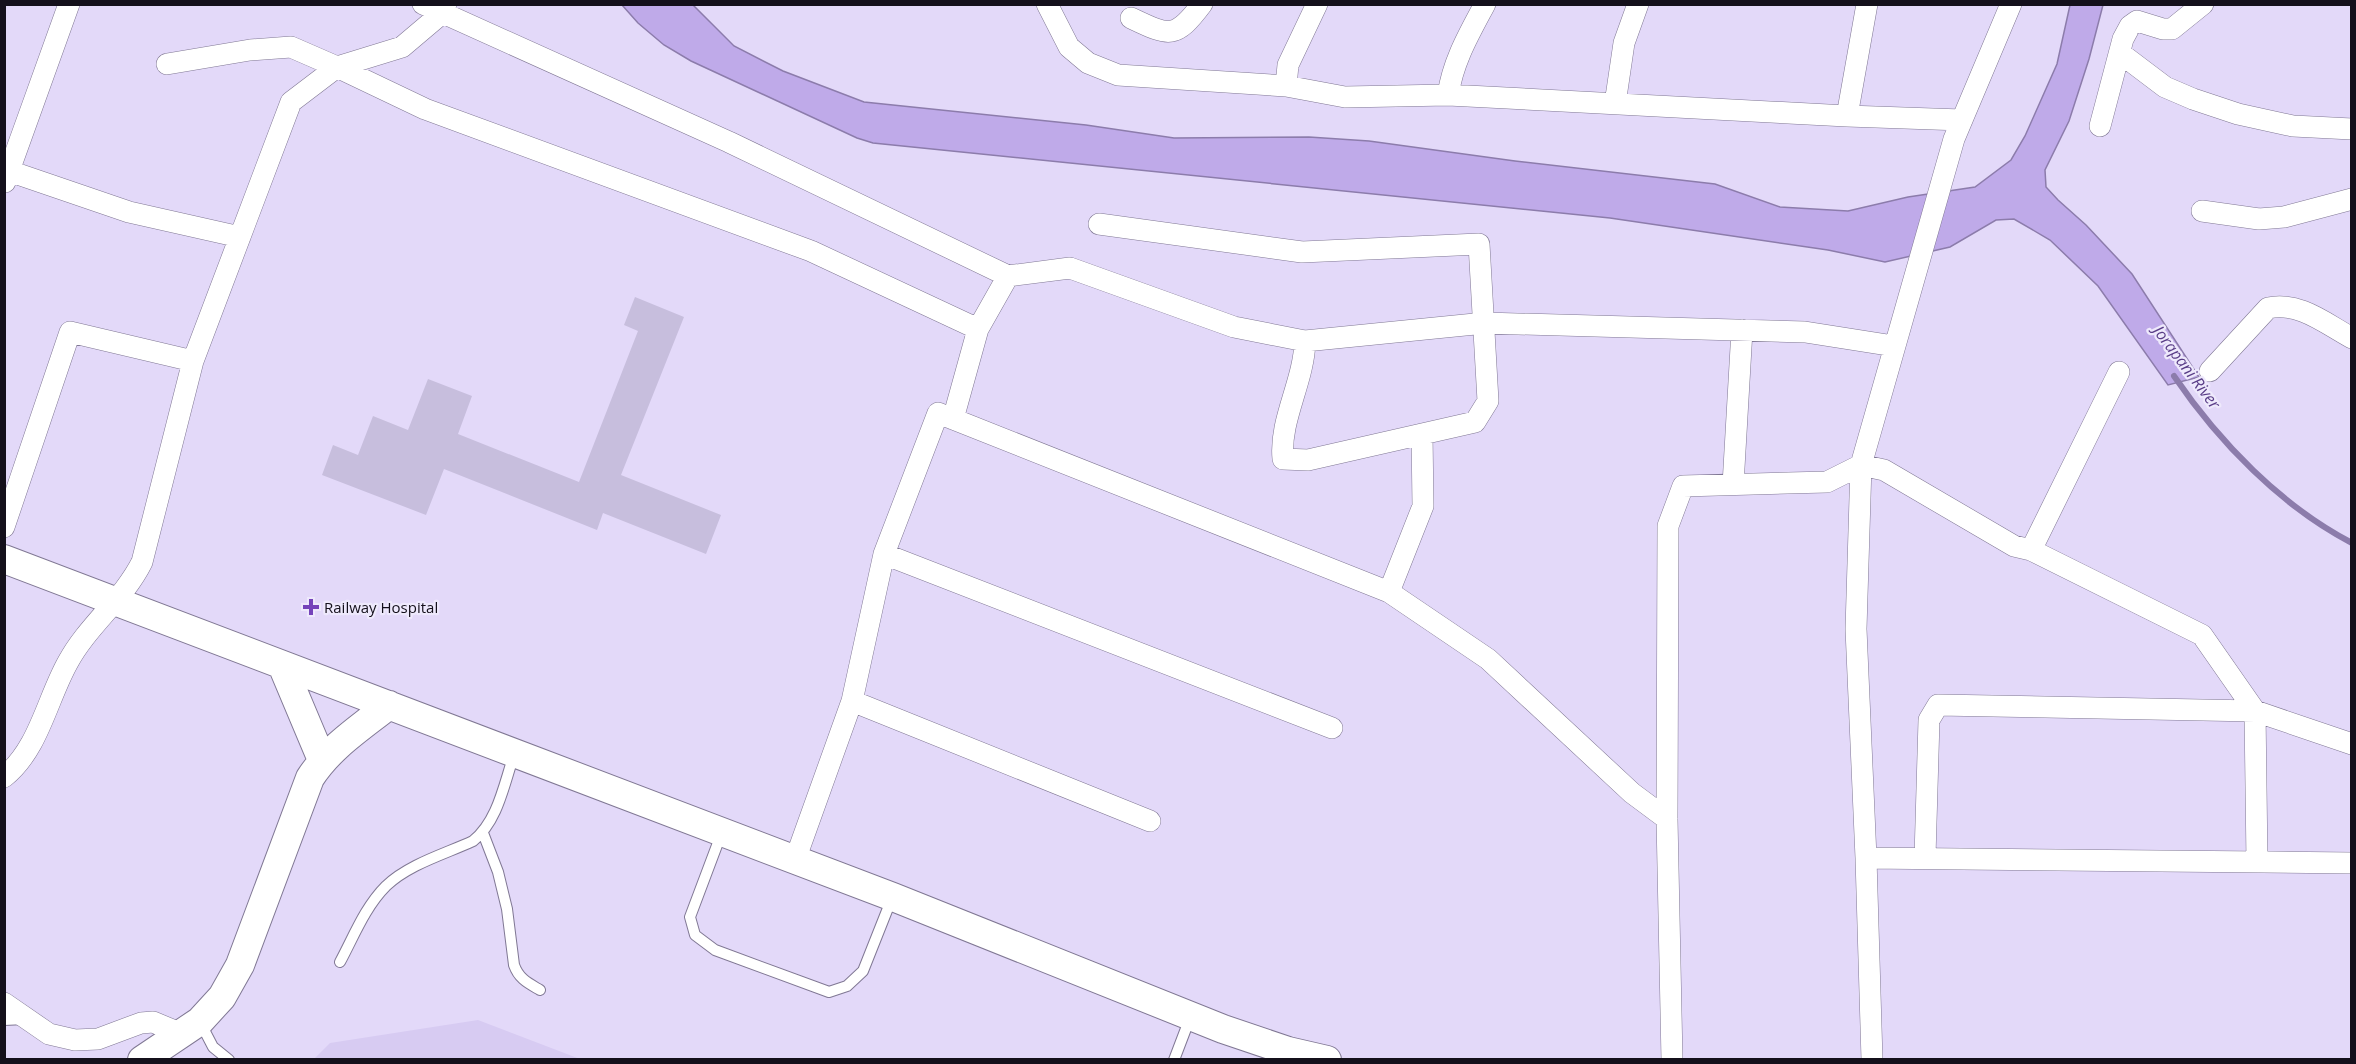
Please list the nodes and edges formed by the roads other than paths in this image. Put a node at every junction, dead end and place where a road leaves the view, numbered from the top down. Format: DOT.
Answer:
graph roads {
  1 [pos="69,4"];
  2 [pos="1047,4"];
  3 [pos="1202,4"];
  4 [pos="1485,4"];
  5 [pos="1638,4"];
  6 [pos="1867,4"];
  7 [pos="2011,4"];
  8 [pos="2203,4"];
  9 [pos="1310,6"];
  10 [pos="437,8"];
  11 [pos="1131,18"];
  12 [pos="2120,54"];
  13 [pos="166,64"];
  14 [pos="337,67"];
  15 [pos="1286,86"];
  16 [pos="1448,95"];
  17 [pos="1615,104"];
  18 [pos="1847,116"];
  19 [pos="2100,126"];
  20 [pos="2352,129"];
  21 [pos="1958,130"];
  22 [pos="7,177"];
  23 [pos="2352,198"];
  24 [pos="2202,211"];
  25 [pos="1099,224"];
  26 [pos="240,237"];
  27 [pos="1008,276"];
  28 [pos="1485,323"];
  29 [pos="978,329"];
  30 [pos="1742,330"];
  31 [pos="2352,338"];
  32 [pos="1305,340"];
  33 [pos="1894,346"];
  34 [pos="193,361"];
  35 [pos="2210,371"];
  36 [pos="2119,372"];
  37 [pos="953,419"];
  38 [pos="1422,434"];
  39 [pos="1861,465"];
  40 [pos="1733,485"];
  41 [pos="4,527"];
  42 [pos="2031,550"];
  43 [pos="884,554"];
  44 [pos="4,559"];
  45 [pos="1389,592"];
  46 [pos="115,601"];
  47 [pos="282,665"];
  48 [pos="852,701"];
  49 [pos="389,705"];
  50 [pos="2255,711"];
  51 [pos="1332,728"];
  52 [pos="2352,744"];
  53 [pos="515,753"];
  54 [pos="321,760"];
  55 [pos="4,777"];
  56 [pos="1667,819"];
  57 [pos="1150,822"];
  58 [pos="722,832"];
  59 [pos="483,833"];
  60 [pos="1866,858"];
  61 [pos="1925,858"];
  62 [pos="795,860"];
  63 [pos="2257,862"];
  64 [pos="2352,863"];
  65 [pos="893,897"];
  66 [pos="340,962"];
  67 [pos="540,990"];
  68 [pos="4,1003"];
  69 [pos="1191,1015"];
  70 [pos="28,1019"];
  71 [pos="4,1020"];
  72 [pos="191,1028"];
  73 [pos="142,1059"];
  74 [pos="229,1059"];
  75 [pos="1174,1059"];
  76 [pos="1327,1059"];
  77 [pos="1672,1059"];
  78 [pos="1872,1059"];
  1 -- 22 [label="street"];
  2 -- 15 [label="street"];
  3 -- 11 [label="street"];
  4 -- 16 [label="street"];
  5 -- 17 [label="street"];
  6 -- 18 [label="street"];
  7 -- 21 [label="street"];
  8 -- 12 [label="street"];
  9 -- 15 [label="street"];
  10 -- 14 [label="street"];
  10 -- 27 [label="street"];
  12 -- 19 [label="street"];
  12 -- 20 [label="street"];
  13 -- 14 [label="street"];
  14 -- 26 [label="street"];
  14 -- 29 [label="street"];
  15 -- 16 [label="street"];
  16 -- 17 [label="street"];
  17 -- 18 [label="street"];
  18 -- 21 [label="street"];
  21 -- 33 [label="street"];
  22 -- 26 [label="street"];
  23 -- 24 [label="street"];
  25 -- 28 [label="street"];
  26 -- 34 [label="street"];
  27 -- 29 [label="street"];
  27 -- 32 [label="street"];
  28 -- 30 [label="street"];
  28 -- 32 [label="street"];
  28 -- 38 [label="street"];
  29 -- 37 [label="street"];
  30 -- 33 [label="street"];
  30 -- 40 [label="street"];
  31 -- 35 [label="street"];
  32 -- 38 [label="street"];
  33 -- 39 [label="street"];
  34 -- 41 [label="street"];
  34 -- 46 [label="street"];
  36 -- 42 [label="street"];
  37 -- 43 [label="street"];
  37 -- 45 [label="street"];
  38 -- 45 [label="street"];
  39 -- 40 [label="street"];
  39 -- 42 [label="street"];
  39 -- 60 [label="street"];
  40 -- 56 [label="street"];
  42 -- 50 [label="street"];
  43 -- 48 [label="street"];
  43 -- 51 [label="street"];
  44 -- 46 [label="main road"];
  45 -- 56 [label="street"];
  46 -- 47 [label="main road"];
  46 -- 55 [label="street"];
  47 -- 49 [label="main road"];
  47 -- 54 [label="main road"];
  48 -- 57 [label="street"];
  48 -- 62 [label="street"];
  49 -- 53 [label="main road"];
  49 -- 54 [label="main road"];
  50 -- 52 [label="street"];
  50 -- 61 [label="street"];
  50 -- 63 [label="street"];
  53 -- 58 [label="main road"];
  53 -- 59 [label="lane"];
  54 -- 72 [label="main road"];
  56 -- 77 [label="street"];
  58 -- 62 [label="main road"];
  58 -- 65 [label="lane"];
  59 -- 66 [label="lane"];
  59 -- 67 [label="lane"];
  60 -- 61 [label="street"];
  60 -- 78 [label="street"];
  61 -- 63 [label="street"];
  62 -- 65 [label="main road"];
  63 -- 64 [label="street"];
  65 -- 69 [label="main road"];
  68 -- 70 [label="street"];
  69 -- 75 [label="lane"];
  69 -- 76 [label="main road"];
  70 -- 71 [label="lane"];
  70 -- 72 [label="street"];
  72 -- 73 [label="main road"];
  72 -- 74 [label="lane"];
}
